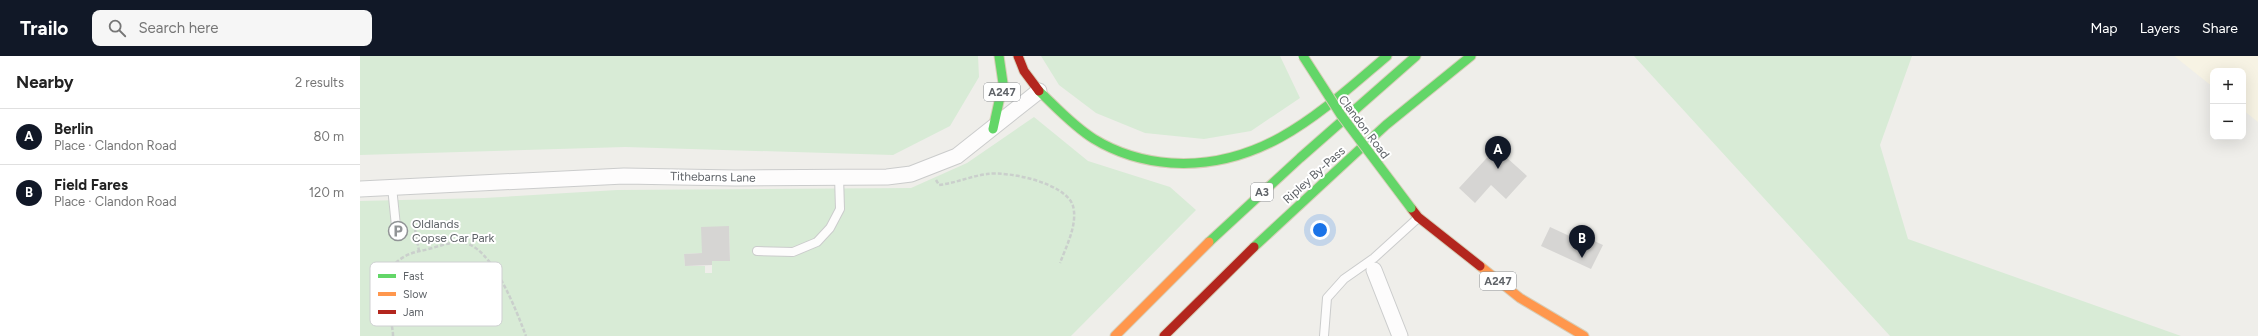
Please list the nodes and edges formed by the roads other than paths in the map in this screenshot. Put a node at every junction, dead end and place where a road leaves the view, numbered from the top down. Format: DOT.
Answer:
graph roads {
  1 [pos="999,56"];
  2 [pos="1018,56"];
  3 [pos="1303,56"];
  4 [pos="1387,56"];
  5 [pos="1416,56"];
  6 [pos="1471,56"];
  7 [pos="1039,91"];
  8 [pos="993,129"];
  9 [pos="839,176"];
  10 [pos="392,187"];
  11 [pos="360,189"];
  12 [pos="1418,217"];
  13 [pos="396,226"];
  14 [pos="757,251"];
  15 [pos="1374,264"];
  16 [pos="1115,336"];
  17 [pos="1164,336"];
  18 [pos="1324,336"];
  19 [pos="1400,336"];
  20 [pos="1584,336"];
  1 -- 8 [label="main road, A247"];
  2 -- 7 [label="main road, A247"];
  3 -- 12 [label="main road, Clandon Road / A247, bridge"];
  4 -- 7 [label="main road"];
  5 -- 16 [label="main road, Ripley By-Pass / A3"];
  6 -- 17 [label="main road, Ripley By-Pass"];
  7 -- 8 [label="street, Tithebarns Lane"];
  8 -- 9 [label="street, Tithebarns Lane"];
  9 -- 10 [label="street, Tithebarns Lane"];
  9 -- 14 [label="lane"];
  10 -- 11 [label="street, Tithebarns Lane"];
  10 -- 13 [label="lane"];
  12 -- 15 [label="lane"];
  12 -- 20 [label="main road, A247"];
  15 -- 18 [label="lane"];
  15 -- 19 [label="street"];
}
